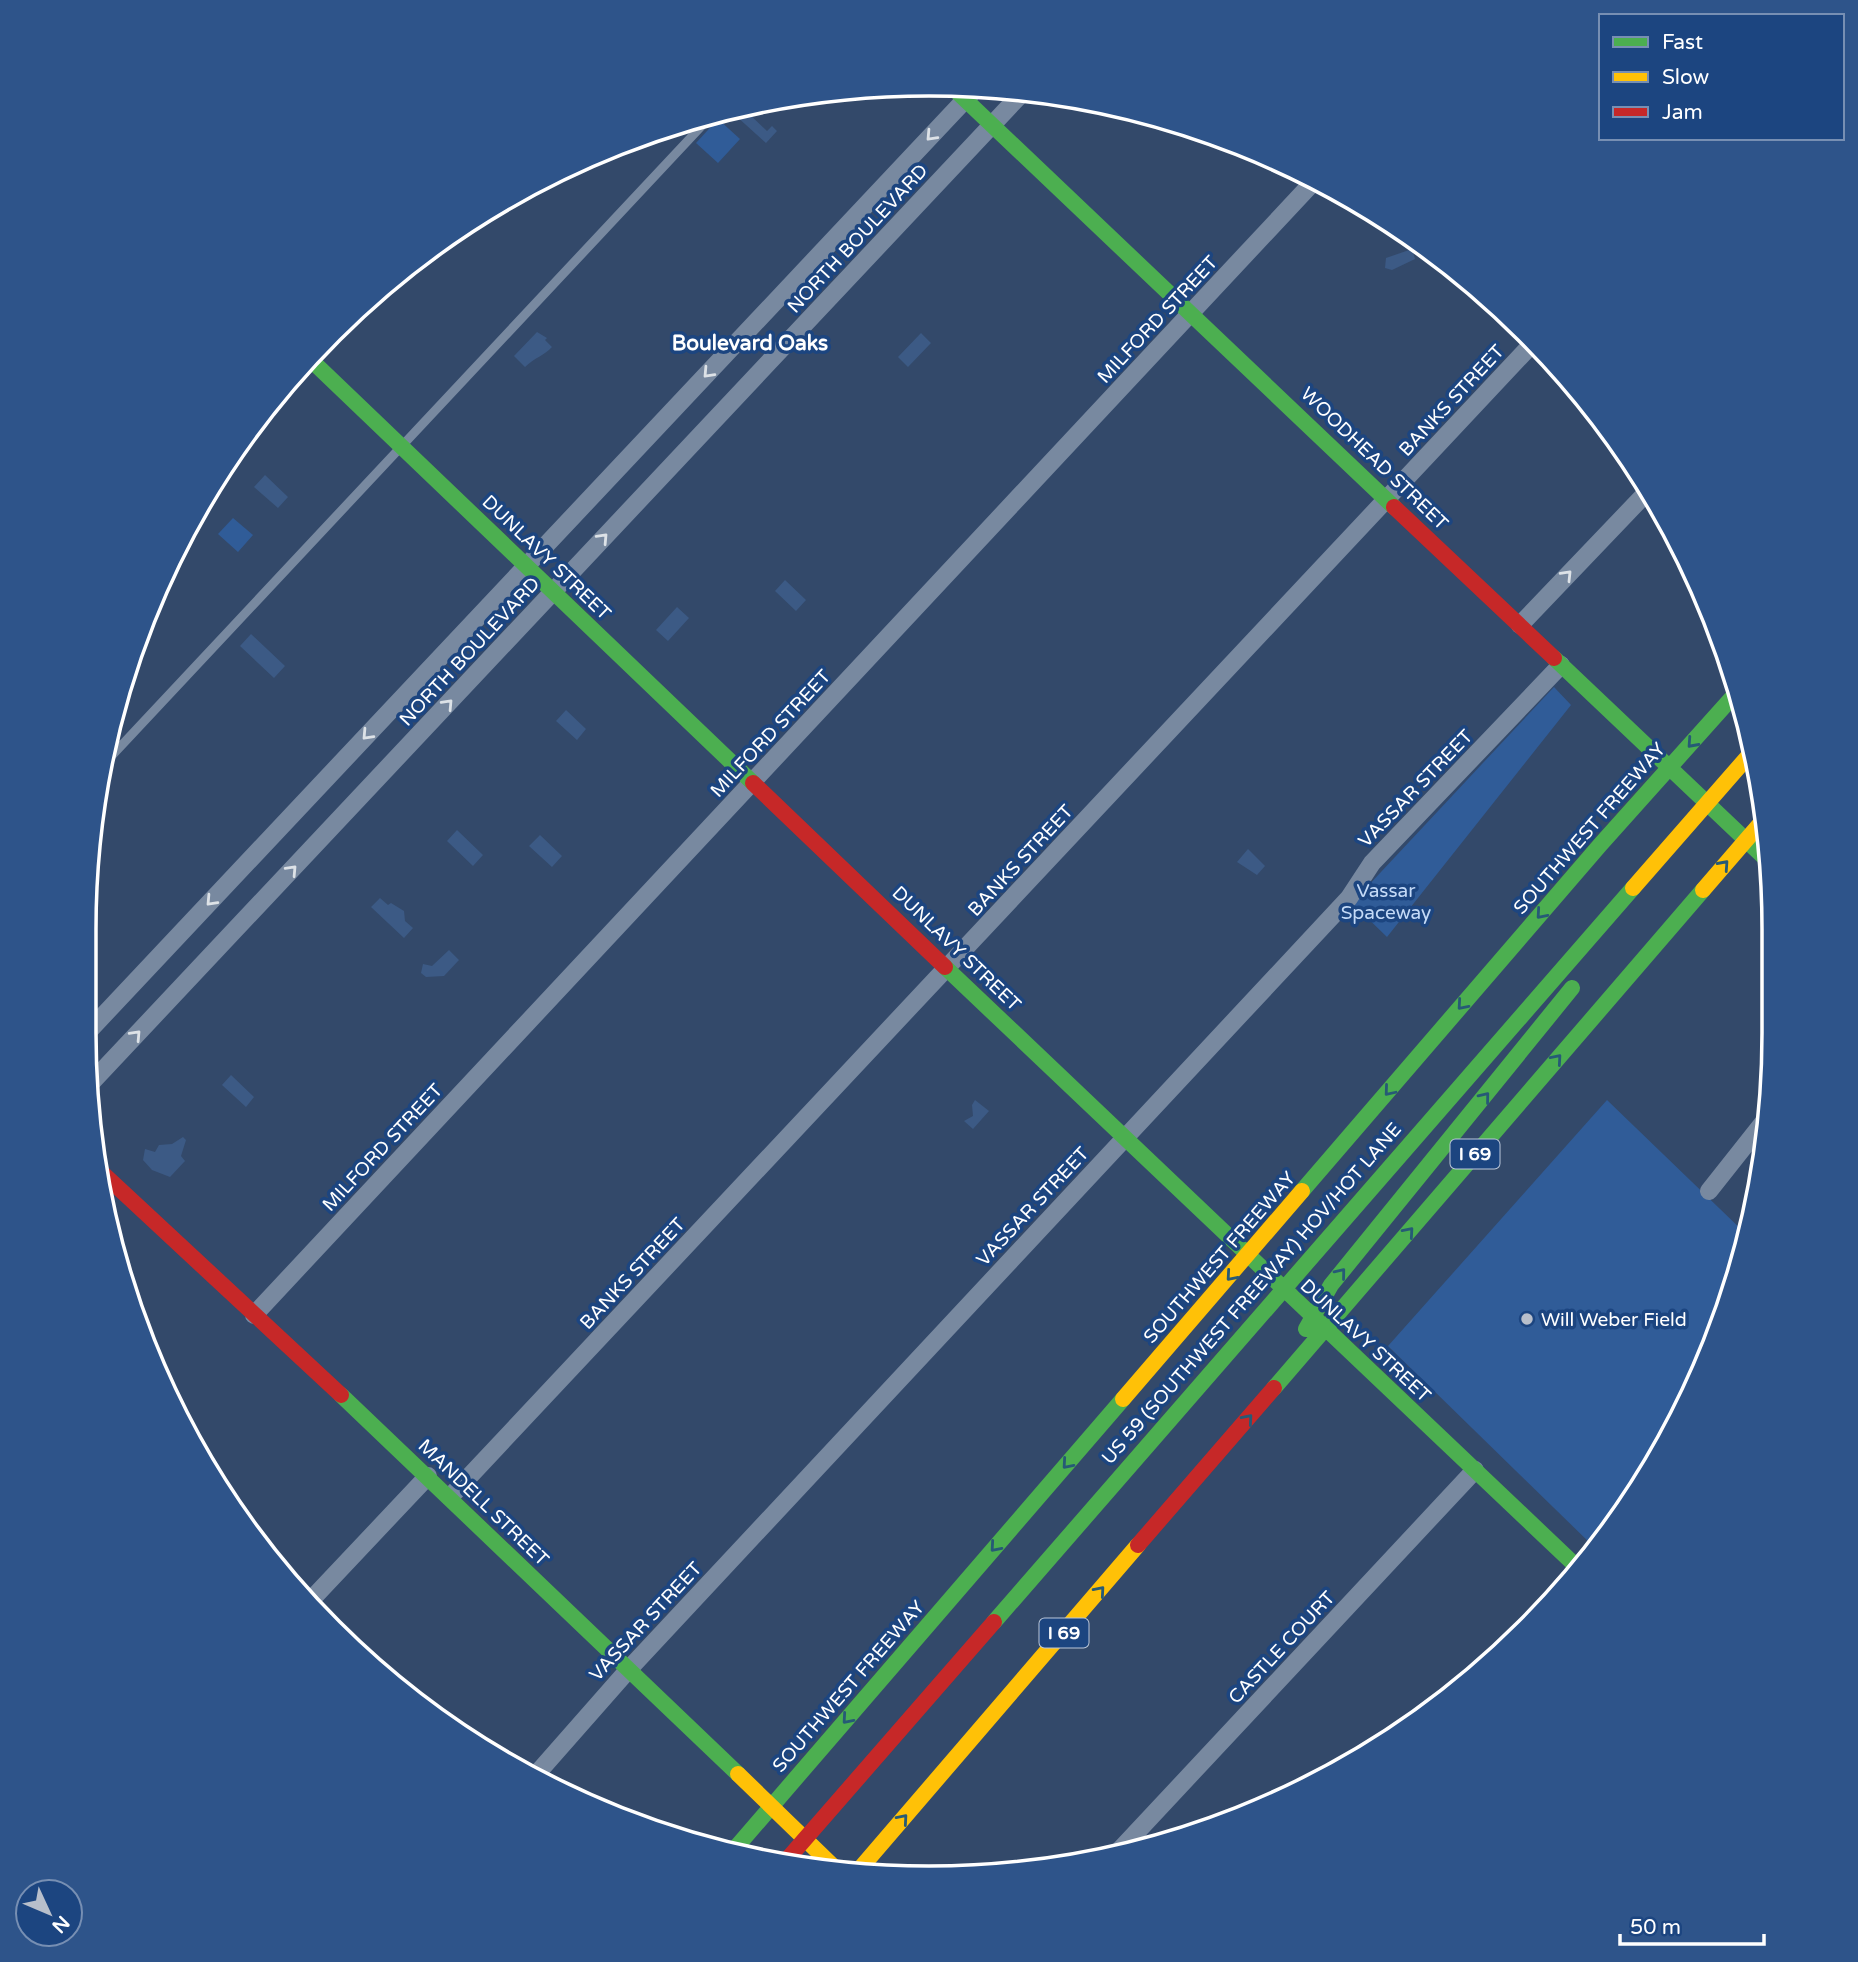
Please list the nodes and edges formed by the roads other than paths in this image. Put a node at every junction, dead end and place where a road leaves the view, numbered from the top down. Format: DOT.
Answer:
graph roads {
  1 [pos="959,97"];
  2 [pos="970,98"];
  3 [pos="1015,101"];
  4 [pos="992,125"];
  5 [pos="699,129"];
  6 [pos="1308,188"];
  7 [pos="1192,312"];
  8 [pos="1527,350"];
  9 [pos="317,365"];
  10 [pos="402,447"];
  11 [pos="1640,497"];
  12 [pos="1387,499"];
  13 [pos="526,566"];
  14 [pos="553,592"];
  15 [pos="1520,625"];
  16 [pos="1561,665"];
  17 [pos="1729,700"];
  18 [pos="116,752"];
  19 [pos="1745,762"];
  20 [pos="1745,762"];
  21 [pos="1745,763"];
  22 [pos="752,782"];
  23 [pos="1756,829"];
  24 [pos="1758,852"];
  25 [pos="1608,942"];
  26 [pos="947,968"];
  27 [pos="1583,974"];
  28 [pos="96,1023"];
  29 [pos="98,1076"];
  30 [pos="1445,1079"];
  31 [pos="1756,1131"];
  32 [pos="1124,1138"];
  33 [pos="1336,1178"];
  34 [pos="109,1180"];
  35 [pos="1709,1191"];
  36 [pos="1292,1206"];
  37 [pos="254,1315"];
  38 [pos="1269,1395"];
  39 [pos="1475,1470"];
  40 [pos="428,1476"];
  41 [pos="450,1497"];
  42 [pos="1572,1562"];
  43 [pos="316,1596"];
  44 [pos="629,1669"];
  45 [pos="541,1769"];
  46 [pos="1128,1841"];
  47 [pos="740,1843"];
  48 [pos="793,1854"];
  49 [pos="826,1860"];
  50 [pos="865,1863"];
  1 -- 13 [label="street, NORTH BOULEVARD, one-way"];
  2 -- 4 [label="main road, WOODHEAD STREET"];
  3 -- 4 [label="street, NORTH BOULEVARD"];
  4 -- 7 [label="main road, WOODHEAD STREET"];
  14 -- 4 [label="street, NORTH BOULEVARD, one-way"];
  5 -- 10 [label="lane"];
  6 -- 7 [label="street, MILFORD STREET"];
  7 -- 12 [label="main road, WOODHEAD STREET"];
  7 -- 22 [label="street, MILFORD STREET"];
  8 -- 12 [label="street, BANKS STREET"];
  9 -- 10 [label="main road, DUNLAVY STREET"];
  10 -- 13 [label="main road, DUNLAVY STREET"];
  10 -- 18 [label="lane"];
  15 -- 11 [label="street, one-way"];
  12 -- 15 [label="main road, WOODHEAD STREET"];
  12 -- 26 [label="street, BANKS STREET"];
  13 -- 14 [label="main road, DUNLAVY STREET"];
  13 -- 28 [label="street, NORTH BOULEVARD, one-way"];
  14 -- 22 [label="main road, DUNLAVY STREET"];
  29 -- 14 [label="street, NORTH BOULEVARD, one-way"];
  15 -- 16 [label="main road, WOODHEAD STREET"];
  16 -- 24 [label="main road, WOODHEAD STREET"];
  16 -- 32 [label="street, VASSAR STREET"];
  17 -- 36 [label="main road, SOUTHWEST FREEWAY, one-way"];
  19 -- 30 [label="main road"];
  20 -- 48 [label="main road, US 59 (SOUTHWEST FREEWAY) HOV/HOT LANE"];
  21 -- 25 [label="main road"];
  22 -- 26 [label="main road, DUNLAVY STREET"];
  22 -- 37 [label="street, MILFORD STREET"];
  38 -- 23 [label="main road, I 69, one-way"];
  26 -- 32 [label="main road, DUNLAVY STREET"];
  26 -- 41 [label="street, BANKS STREET"];
  38 -- 27 [label="main road, one-way"];
  31 -- 35 [label="street"];
  32 -- 39 [label="main road, DUNLAVY STREET"];
  32 -- 44 [label="street, VASSAR STREET"];
  33 -- 36 [label="main road"];
  34 -- 37 [label="main road, MANDELL STREET"];
  36 -- 47 [label="main road, SOUTHWEST FREEWAY, one-way"];
  37 -- 40 [label="main road, MANDELL STREET"];
  50 -- 38 [label="main road, I 69, one-way"];
  39 -- 42 [label="main road, DUNLAVY STREET"];
  39 -- 46 [label="street, CASTLE COURT"];
  40 -- 41 [label="main road, MANDELL STREET"];
  40 -- 43 [label="street"];
  41 -- 44 [label="main road, MANDELL STREET"];
  44 -- 45 [label="street, VASSAR STREET"];
  44 -- 49 [label="main road, MANDELL STREET"];
}
